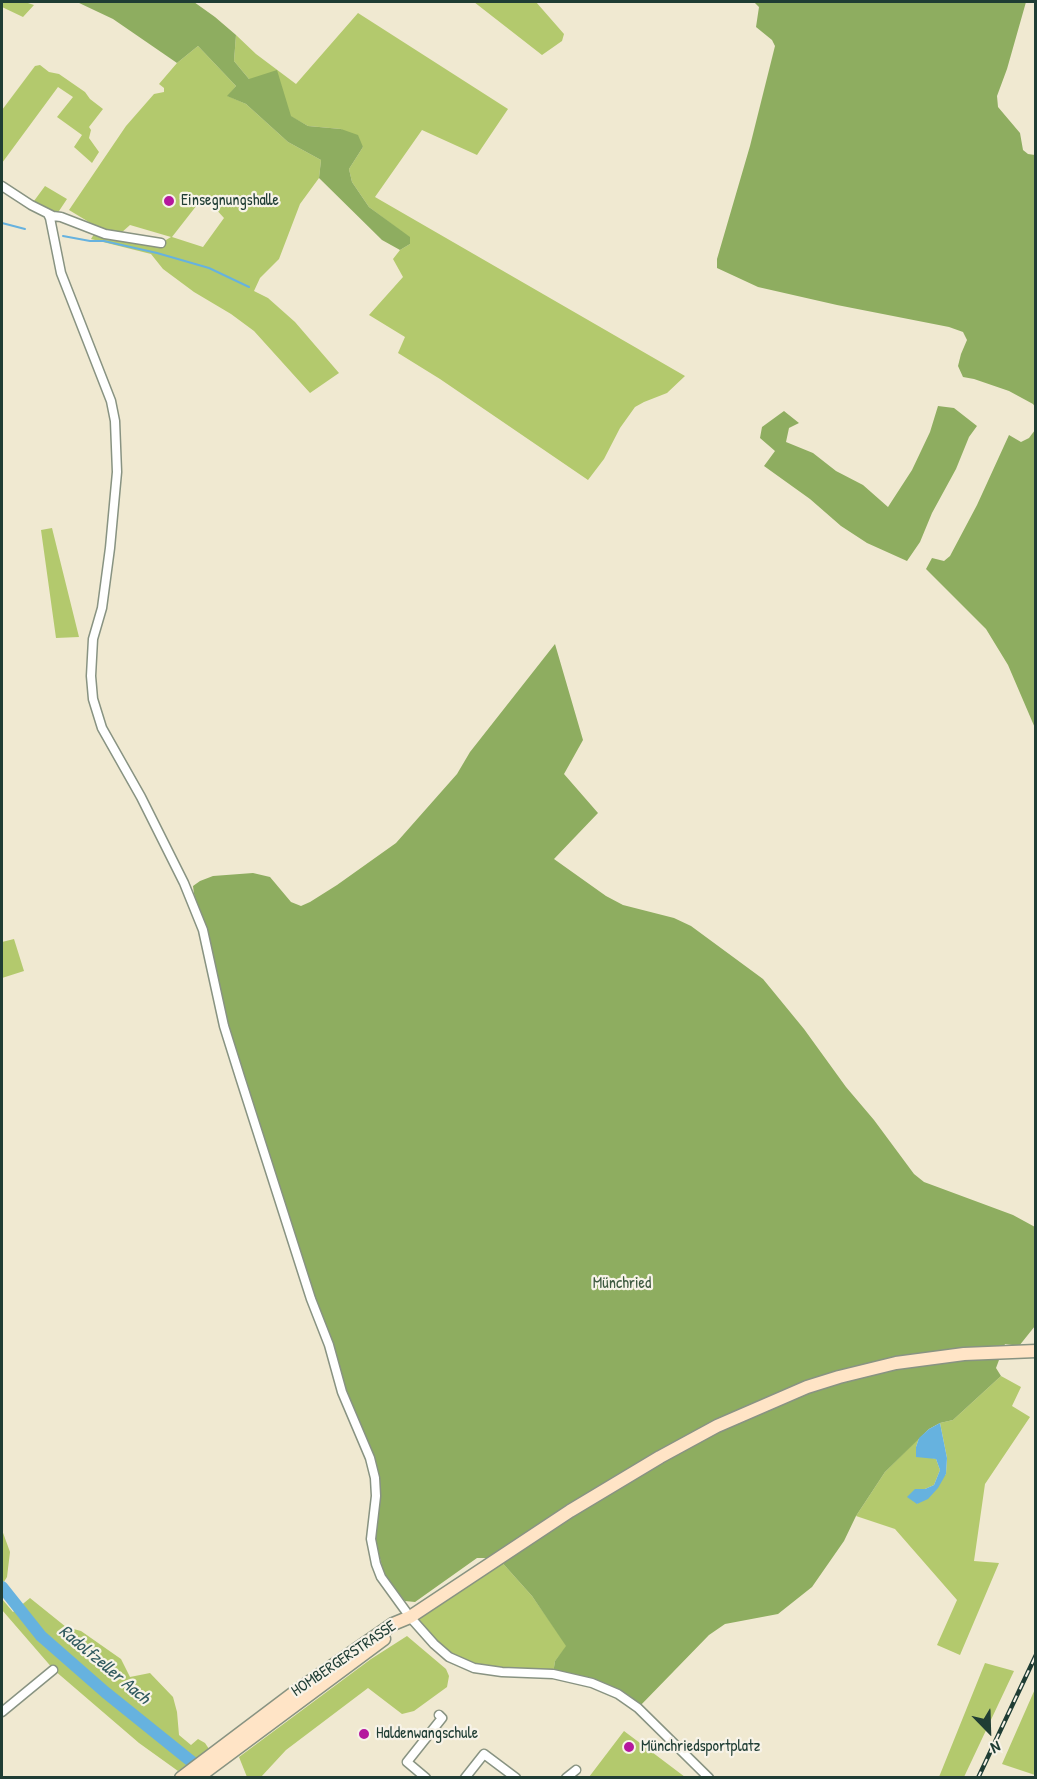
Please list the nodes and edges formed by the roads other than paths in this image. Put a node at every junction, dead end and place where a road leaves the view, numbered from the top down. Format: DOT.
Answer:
graph roads {
  1 [pos="2,186"];
  2 [pos="50,216"];
  3 [pos="161,243"];
  4 [pos="1035,1351"];
  5 [pos="410,1617"];
  6 [pos="53,1670"];
  7 [pos="2,1712"];
  8 [pos="439,1715"];
  9 [pos="220,1754"];
  10 [pos="576,1770"];
  11 [pos="181,1778"];
  12 [pos="197,1778"];
  13 [pos="426,1778"];
  14 [pos="465,1778"];
  15 [pos="516,1778"];
  16 [pos="566,1778"];
  17 [pos="709,1778"];
  1 -- 2 [label="street"];
  2 -- 3 [label="street"];
  2 -- 5 [label="street"];
  4 -- 5 [label="main road, HOMBERGERSTRASSE"];
  5 -- 9 [label="main road, HOMBERGERSTRASSE"];
  5 -- 17 [label="street"];
  6 -- 7 [label="street"];
  8 -- 13 [label="street"];
  9 -- 11 [label="main road, HOMBERGERSTRASSE"];
  9 -- 12 [label="main road, HOMBERGERSTRASSE"];
  10 -- 16 [label="street"];
  14 -- 15 [label="street"];
}
